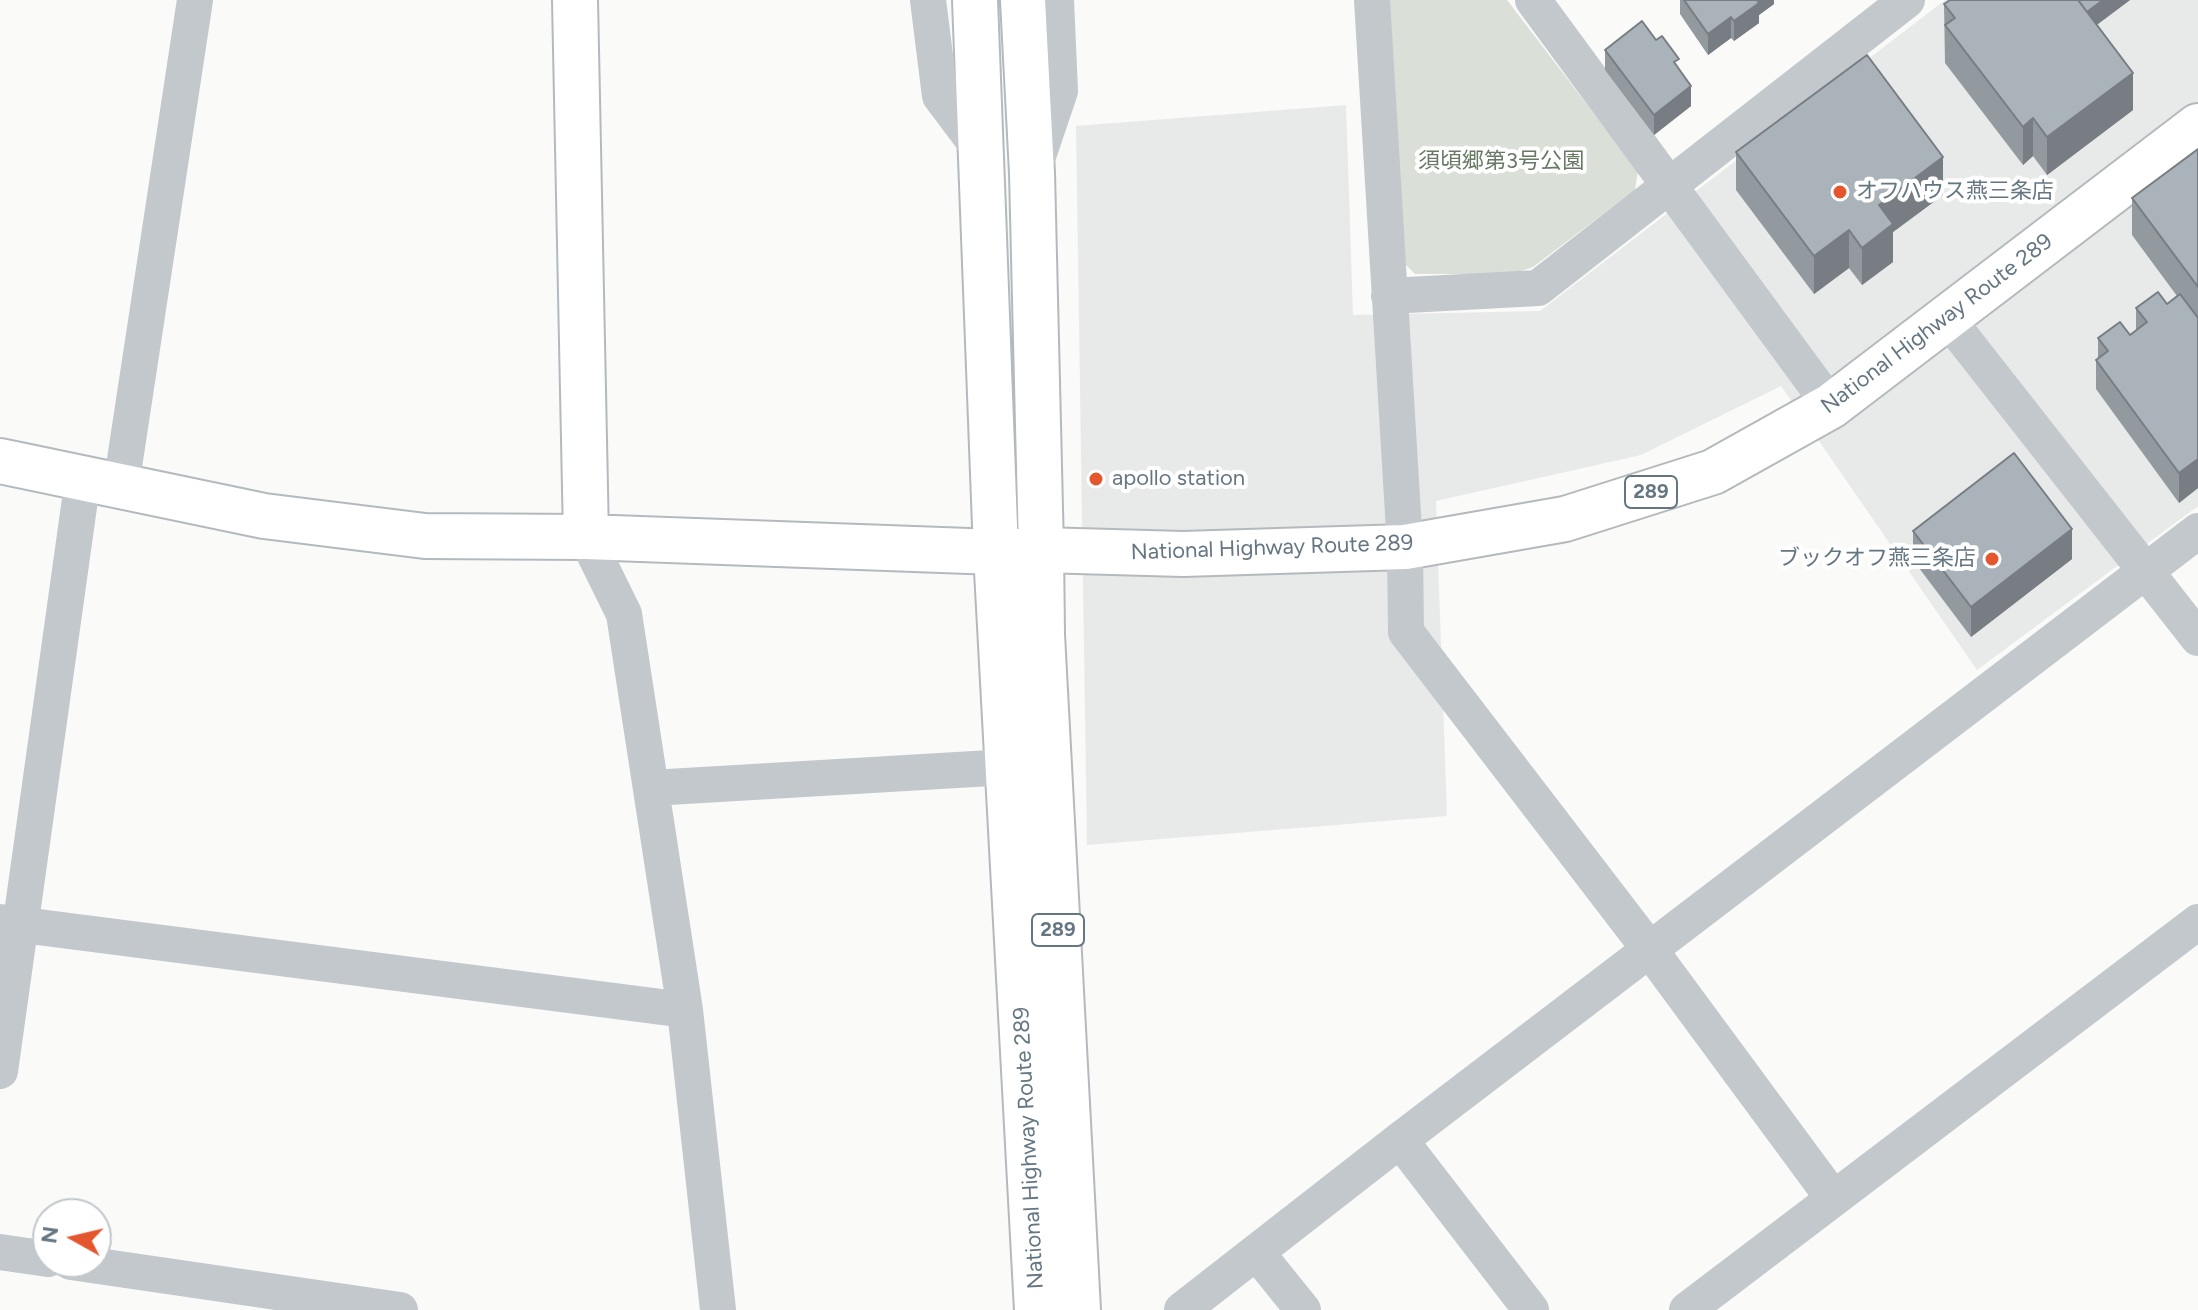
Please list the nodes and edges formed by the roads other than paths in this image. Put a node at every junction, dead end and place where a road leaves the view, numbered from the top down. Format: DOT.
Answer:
graph roads {
  1 [pos="195,0"];
  2 [pos="575,0"];
  3 [pos="928,0"];
  4 [pos="975,0"];
  5 [pos="1023,0"];
  6 [pos="1056,0"];
  7 [pos="1372,0"];
  8 [pos="1533,0"];
  9 [pos="1907,0"];
  10 [pos="2198,126"];
  11 [pos="982,152"];
  12 [pos="1032,173"];
  13 [pos="1669,185"];
  14 [pos="1389,296"];
  15 [pos="1947,318"];
  16 [pos="1831,406"];
  17 [pos="0,461"];
  18 [pos="102,482"];
  19 [pos="2198,531"];
  20 [pos="586,537"];
  21 [pos="1405,547"];
  22 [pos="1041,550"];
  23 [pos="996,552"];
  24 [pos="2146,571"];
  25 [pos="2198,638"];
  26 [pos="1008,767"];
  27 [pos="651,788"];
  28 [pos="2198,922"];
  29 [pos="9,923"];
  30 [pos="1650,950"];
  31 [pos="685,1010"];
  32 [pos="0,1071"];
  33 [pos="1400,1140"];
  34 [pos="1833,1198"];
  35 [pos="0,1252"];
  36 [pos="1257,1253"];
  37 [pos="32,1257"];
  38 [pos="112,1274"];
  39 [pos="182,1294"];
  40 [pos="333,1305"];
  41 [pos="400,1310"];
  42 [pos="718,1310"];
  43 [pos="1037,1310"];
  44 [pos="1078,1310"];
  45 [pos="1182,1310"];
  46 [pos="1303,1310"];
  47 [pos="1531,1310"];
  48 [pos="1687,1310"];
  1 -- 18 [label="street"];
  2 -- 20 [label="main road"];
  3 -- 11 [label="street"];
  4 -- 11 [label="main road"];
  5 -- 12 [label="main road"];
  6 -- 12 [label="street"];
  7 -- 14 [label="street"];
  8 -- 13 [label="street"];
  9 -- 13 [label="street"];
  10 -- 15 [label="main road, National Highway Route 289 / 289"];
  11 -- 23 [label="main road"];
  12 -- 22 [label="main road"];
  13 -- 14 [label="street"];
  13 -- 16 [label="street"];
  14 -- 21 [label="street"];
  15 -- 16 [label="main road, National Highway Route 289 / 289"];
  15 -- 24 [label="street"];
  16 -- 21 [label="main road, National Highway Route 289 / 289"];
  17 -- 18 [label="main road"];
  18 -- 20 [label="main road"];
  18 -- 29 [label="street"];
  19 -- 24 [label="street"];
  20 -- 23 [label="main road"];
  20 -- 27 [label="street"];
  21 -- 22 [label="main road, National Highway Route 289 / 289"];
  21 -- 30 [label="street"];
  22 -- 23 [label="main road, National Highway Route 289 / 289"];
  22 -- 44 [label="main road, National Highway Route 289 / 289"];
  23 -- 26 [label="main road, National Highway Route 289 / 289"];
  24 -- 25 [label="street"];
  24 -- 30 [label="street"];
  26 -- 27 [label="street"];
  26 -- 43 [label="main road, National Highway Route 289 / 289"];
  27 -- 31 [label="street"];
  28 -- 34 [label="street"];
  29 -- 31 [label="street"];
  29 -- 32 [label="street"];
  30 -- 33 [label="street"];
  30 -- 34 [label="street"];
  31 -- 42 [label="street"];
  33 -- 36 [label="street"];
  33 -- 47 [label="street"];
  34 -- 48 [label="street"];
  35 -- 37 [label="street"];
  36 -- 45 [label="street"];
  36 -- 46 [label="street"];
  38 -- 39 [label="street"];
  39 -- 40 [label="street"];
  40 -- 41 [label="street"];
}
